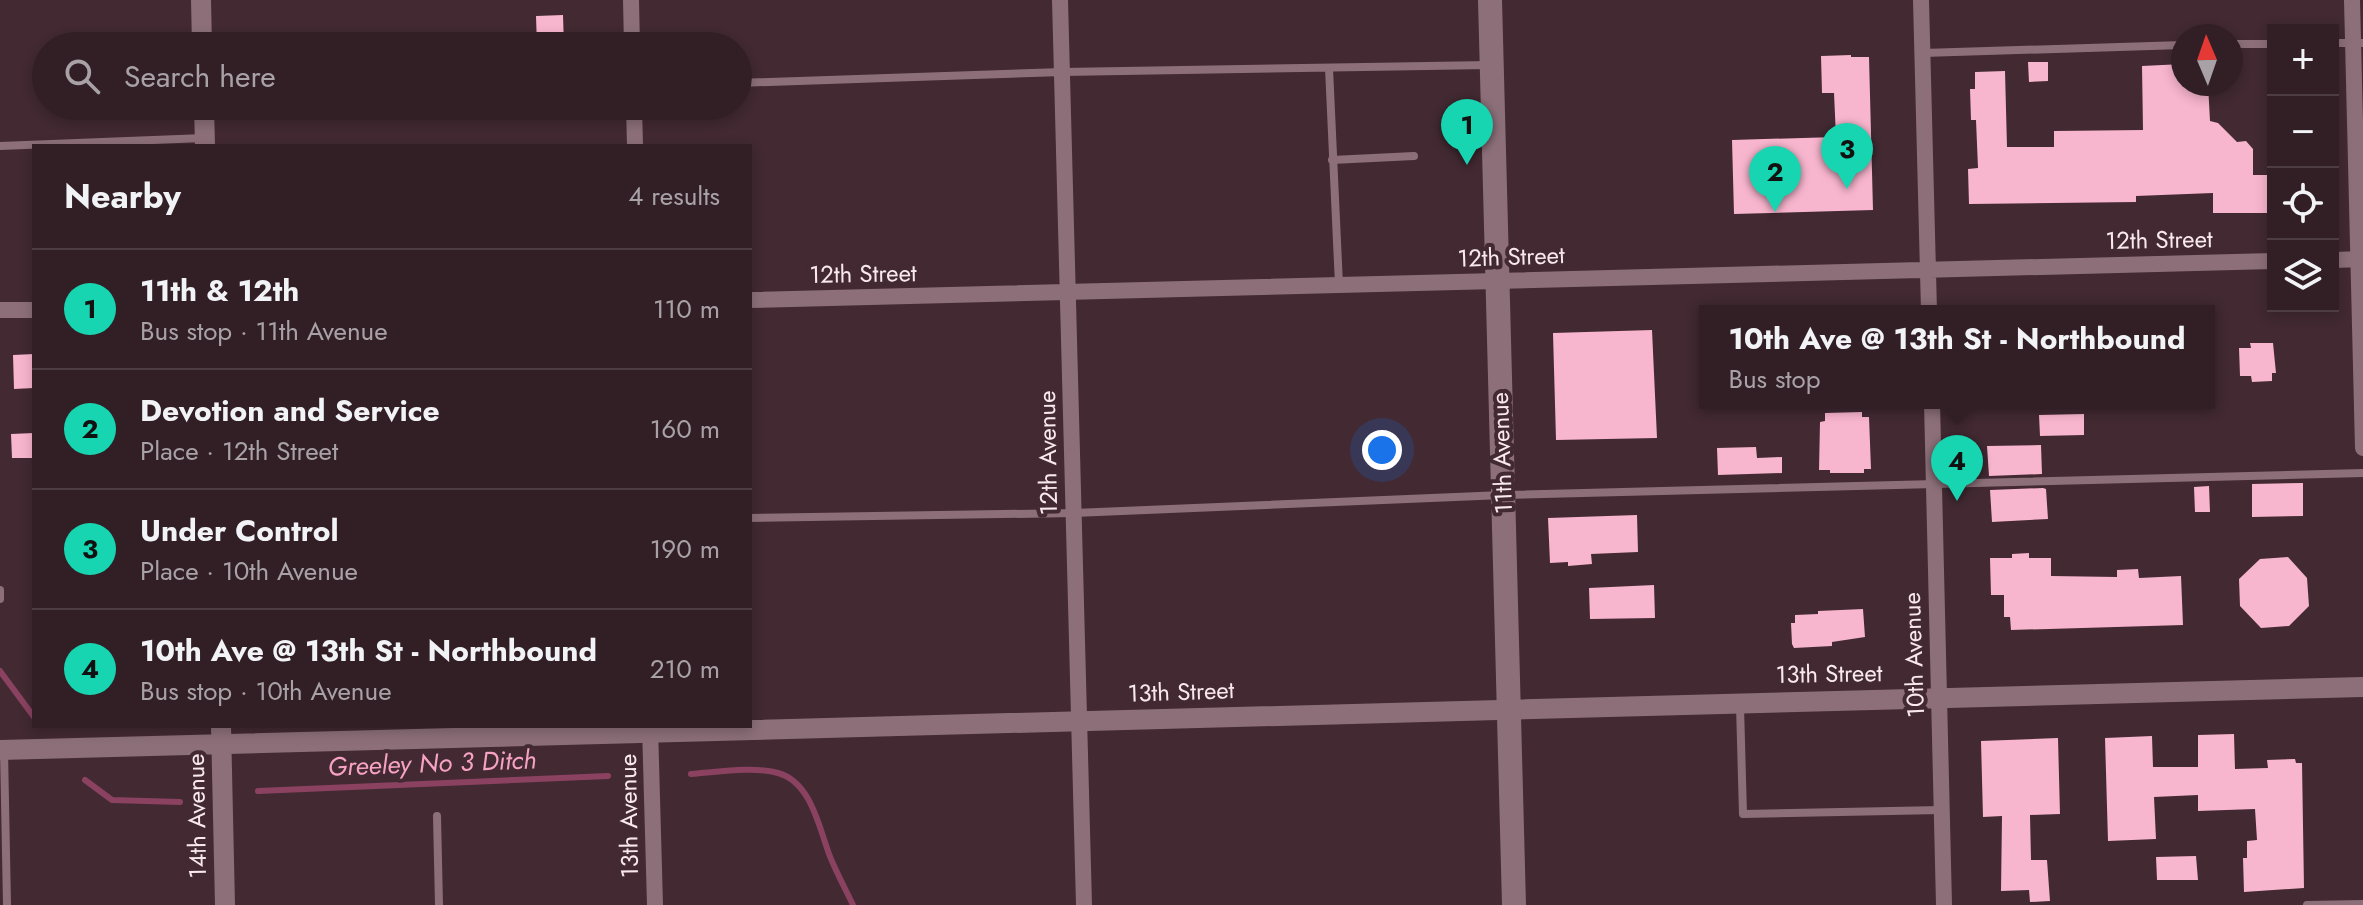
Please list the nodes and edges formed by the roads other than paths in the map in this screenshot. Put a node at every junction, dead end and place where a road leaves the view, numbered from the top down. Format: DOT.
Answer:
graph roads {
  1 [pos="201,0"];
  2 [pos="631,0"];
  3 [pos="1060,0"];
  4 [pos="1490,0"];
  5 [pos="1921,0"];
  6 [pos="2352,0"];
  7 [pos="202,32"];
  8 [pos="632,32"];
  9 [pos="2358,43"];
  10 [pos="2243,44"];
  11 [pos="2267,44"];
  12 [pos="2171,45"];
  13 [pos="1923,53"];
  14 [pos="1492,65"];
  15 [pos="1329,68"];
  16 [pos="1063,72"];
  17 [pos="752,83"];
  18 [pos="204,120"];
  19 [pos="634,120"];
  20 [pos="205,142"];
  21 [pos="102,144"];
  22 [pos="635,144"];
  23 [pos="32,145"];
  24 [pos="0,146"];
  25 [pos="1414,156"];
  26 [pos="1332,160"];
  27 [pos="2361,259"];
  28 [pos="2339,260"];
  29 [pos="2267,261"];
  30 [pos="1928,269"];
  31 [pos="1497,282"];
  32 [pos="1339,286"];
  33 [pos="1068,292"];
  34 [pos="752,300"];
  35 [pos="1929,305"];
  36 [pos="0,310"];
  37 [pos="32,310"];
  38 [pos="1932,409"];
  39 [pos="2363,448"];
  40 [pos="2363,473"];
  41 [pos="1933,485"];
  42 [pos="1503,495"];
  43 [pos="1074,513"];
  44 [pos="752,518"];
  45 [pos="0,590"];
  46 [pos="0,599"];
  47 [pos="2363,687"];
  48 [pos="1939,697"];
  49 [pos="1740,703"];
  50 [pos="1508,709"];
  51 [pos="1079,721"];
  52 [pos="752,727"];
  53 [pos="704,728"];
  54 [pos="650,729"];
  55 [pos="221,735"];
  56 [pos="2,750"];
  57 [pos="1942,810"];
  58 [pos="437,816"];
  59 [pos="2363,904"];
  60 [pos="7,905"];
  61 [pos="225,905"];
  62 [pos="439,905"];
  63 [pos="655,905"];
  64 [pos="1084,905"];
  65 [pos="1514,905"];
  66 [pos="1944,905"];
  67 [pos="2307,905"];
  1 -- 7 [label="street"];
  2 -- 8 [label="street"];
  3 -- 16 [label="street, 12th Avenue"];
  4 -- 14 [label="main road, 11th Avenue"];
  5 -- 13 [label="street"];
  6 -- 9 [label="street"];
  9 -- 27 [label="street"];
  10 -- 11 [label="lane"];
  12 -- 13 [label="lane"];
  13 -- 30 [label="street"];
  14 -- 15 [label="lane"];
  14 -- 31 [label="main road, 11th Avenue"];
  15 -- 16 [label="lane"];
  15 -- 26 [label="lane"];
  16 -- 17 [label="lane"];
  16 -- 33 [label="street, 12th Avenue"];
  18 -- 20 [label="street"];
  19 -- 22 [label="street"];
  20 -- 21 [label="lane"];
  23 -- 24 [label="lane"];
  25 -- 26 [label="lane"];
  26 -- 32 [label="lane"];
  27 -- 28 [label="street"];
  27 -- 39 [label="street"];
  29 -- 30 [label="street, 12th Street"];
  30 -- 31 [label="street, 12th Street"];
  30 -- 35 [label="street"];
  31 -- 32 [label="street, 12th Street"];
  31 -- 42 [label="main road, 11th Avenue"];
  32 -- 33 [label="street, 12th Street"];
  33 -- 34 [label="street, 12th Street"];
  33 -- 43 [label="street, 12th Avenue"];
  36 -- 37 [label="street"];
  38 -- 41 [label="street, 10th Avenue"];
  40 -- 41 [label="lane"];
  41 -- 42 [label="lane"];
  41 -- 48 [label="street, 10th Avenue"];
  42 -- 43 [label="lane"];
  42 -- 50 [label="main road, 11th Avenue"];
  43 -- 44 [label="lane"];
  43 -- 51 [label="street, 12th Avenue"];
  45 -- 46 [label="lane"];
  47 -- 48 [label="street, 13th Street"];
  48 -- 49 [label="street, 13th Street"];
  48 -- 57 [label="street, 10th Avenue"];
  49 -- 50 [label="street, 13th Street"];
  49 -- 57 [label="lane"];
  50 -- 51 [label="street, 13th Street"];
  50 -- 65 [label="main road, 11th Avenue"];
  51 -- 52 [label="street, 13th Street"];
  51 -- 64 [label="street, 12th Avenue"];
  53 -- 54 [label="street, 13th Street"];
  54 -- 55 [label="street, 13th Street"];
  54 -- 63 [label="street, 13th Avenue"];
  55 -- 56 [label="street, 13th Street"];
  55 -- 61 [label="street, 14th Avenue"];
  56 -- 60 [label="lane"];
  57 -- 66 [label="street, 10th Avenue"];
  58 -- 62 [label="lane"];
  59 -- 67 [label="lane"];
}
